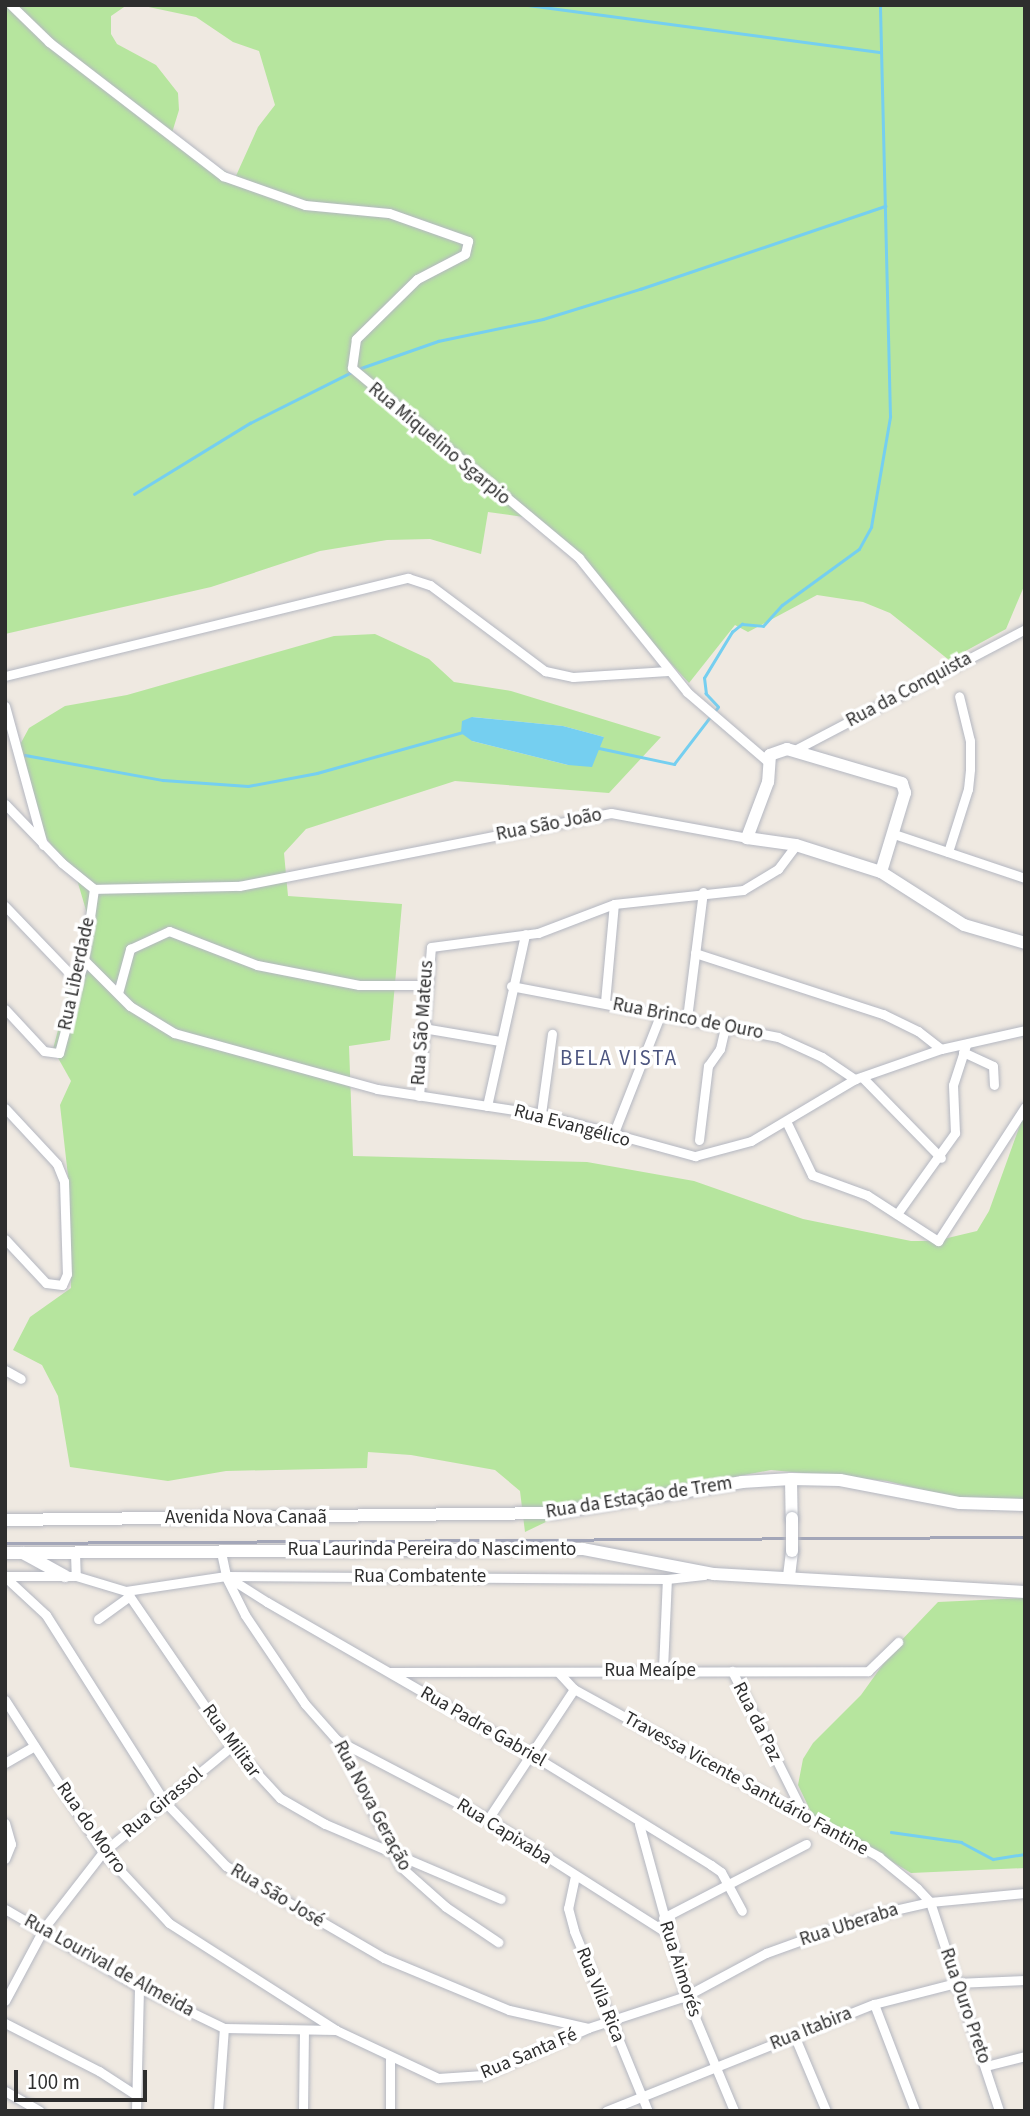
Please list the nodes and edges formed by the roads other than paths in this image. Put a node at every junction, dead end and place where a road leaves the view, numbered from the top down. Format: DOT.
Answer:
graph roads {
  1 [pos="11,5"];
  2 [pos="1025,629"];
  3 [pos="668,671"];
  4 [pos="5,676"];
  5 [pos="960,696"];
  6 [pos="5,706"];
  7 [pos="793,751"];
  8 [pos="766,760"];
  9 [pos="5,804"];
  10 [pos="894,834"];
  11 [pos="747,838"];
  12 [pos="44,845"];
  13 [pos="796,845"];
  14 [pos="948,852"];
  15 [pos="881,872"];
  16 [pos="1025,878"];
  17 [pos="94,889"];
  18 [pos="703,892"];
  19 [pos="614,904"];
  20 [pos="5,906"];
  21 [pos="525,934"];
  22 [pos="1025,943"];
  23 [pos="695,953"];
  24 [pos="84,960"];
  25 [pos="78,982"];
  26 [pos="425,985"];
  27 [pos="511,986"];
  28 [pos="118,993"];
  29 [pos="605,1002"];
  30 [pos="5,1009"];
  31 [pos="661,1013"];
  32 [pos="687,1017"];
  33 [pos="726,1024"];
  34 [pos="423,1028"];
  35 [pos="1025,1030"];
  36 [pos="552,1034"];
  37 [pos="500,1041"];
  38 [pos="941,1049"];
  39 [pos="965,1049"];
  40 [pos="858,1078"];
  41 [pos="994,1085"];
  42 [pos="418,1096"];
  43 [pos="487,1106"];
  44 [pos="1025,1107"];
  45 [pos="5,1108"];
  46 [pos="541,1114"];
  47 [pos="786,1121"];
  48 [pos="613,1135"];
  49 [pos="699,1140"];
  50 [pos="941,1158"];
  51 [pos="897,1214"];
  52 [pos="5,1239"];
  53 [pos="5,1370"];
  54 [pos="21,1379"];
  55 [pos="791,1479"];
  56 [pos="1025,1505"];
  57 [pos="487,1517"];
  58 [pos="5,1520"];
  59 [pos="221,1552"];
  60 [pos="5,1553"];
  61 [pos="23,1553"];
  62 [pos="75,1553"];
  63 [pos="714,1574"];
  64 [pos="71,1576"];
  65 [pos="226,1576"];
  66 [pos="789,1576"];
  67 [pos="5,1577"];
  68 [pos="667,1579"];
  69 [pos="1025,1592"];
  70 [pos="128,1593"];
  71 [pos="99,1619"];
  72 [pos="898,1642"];
  73 [pos="663,1670"];
  74 [pos="732,1671"];
  75 [pos="388,1672"];
  76 [pos="558,1672"];
  77 [pos="574,1689"];
  78 [pos="5,1700"];
  79 [pos="337,1740"];
  80 [pos="35,1746"];
  81 [pos="232,1746"];
  82 [pos="534,1756"];
  83 [pos="5,1763"];
  84 [pos="164,1801"];
  85 [pos="802,1811"];
  86 [pos="488,1819"];
  87 [pos="5,1822"];
  88 [pos="638,1823"];
  89 [pos="8,1842"];
  90 [pos="806,1844"];
  91 [pos="103,1852"];
  92 [pos="394,1852"];
  93 [pos="5,1859"];
  94 [pos="575,1876"];
  95 [pos="728,1882"];
  96 [pos="1025,1893"];
  97 [pos="501,1899"];
  98 [pos="930,1902"];
  99 [pos="5,1909"];
  100 [pos="743,1911"];
  101 [pos="663,1918"];
  102 [pos="44,1928"];
  103 [pos="667,1933"];
  104 [pos="498,1942"];
  105 [pos="1025,1980"];
  106 [pos="956,1983"];
  107 [pos="139,1987"];
  108 [pos="686,1996"];
  109 [pos="5,2001"];
  110 [pos="874,2004"];
  111 [pos="5,2023"];
  112 [pos="612,2023"];
  113 [pos="224,2028"];
  114 [pos="588,2028"];
  115 [pos="336,2030"];
  116 [pos="304,2033"];
  117 [pos="794,2035"];
  118 [pos="1025,2056"];
  119 [pos="390,2059"];
  120 [pos="986,2066"];
  121 [pos="716,2070"];
  122 [pos="5,2091"];
  123 [pos="136,2095"];
  124 [pos="643,2098"];
  125 [pos="37,2110"];
  126 [pos="136,2111"];
  127 [pos="218,2111"];
  128 [pos="303,2111"];
  129 [pos="390,2111"];
  130 [pos="606,2111"];
  131 [pos="648,2111"];
  132 [pos="734,2111"];
  133 [pos="826,2111"];
  134 [pos="915,2111"];
  135 [pos="999,2111"];
  1 -- 3 [label="street, Rua Miquelino Sgarpio"];
  2 -- 7 [label="street, Rua da Conquista"];
  3 -- 4 [label="street"];
  3 -- 8 [label="street, Rua Miquelino Sgarpio"];
  5 -- 14 [label="street"];
  6 -- 12 [label="street"];
  7 -- 8 [label="street"];
  7 -- 10 [label="street"];
  8 -- 11 [label="street"];
  9 -- 12 [label="street"];
  10 -- 14 [label="street"];
  10 -- 15 [label="street"];
  11 -- 13 [label="street, Rua São João"];
  11 -- 17 [label="street, Rua São João"];
  12 -- 17 [label="street"];
  13 -- 15 [label="street, Rua São João"];
  13 -- 18 [label="street"];
  14 -- 16 [label="street"];
  15 -- 22 [label="street, Rua São João"];
  17 -- 24 [label="street, Rua Liberdade"];
  18 -- 19 [label="street"];
  18 -- 23 [label="street"];
  19 -- 21 [label="street"];
  19 -- 29 [label="street"];
  20 -- 25 [label="street"];
  21 -- 26 [label="street, Rua São Mateus"];
  21 -- 27 [label="street"];
  23 -- 32 [label="street"];
  23 -- 38 [label="street"];
  24 -- 25 [label="street, Rua Liberdade"];
  24 -- 28 [label="street, Rua Evangélico"];
  25 -- 30 [label="street, Rua Liberdade"];
  26 -- 28 [label="street"];
  26 -- 34 [label="street, Rua São Mateus"];
  27 -- 29 [label="street, Rua Brinco de Ouro"];
  27 -- 37 [label="street"];
  28 -- 42 [label="street, Rua Evangélico"];
  29 -- 31 [label="street, Rua Brinco de Ouro"];
  31 -- 32 [label="street, Rua Brinco de Ouro"];
  31 -- 48 [label="street"];
  32 -- 33 [label="street, Rua Brinco de Ouro"];
  33 -- 40 [label="street, Rua Brinco de Ouro"];
  33 -- 49 [label="street"];
  34 -- 37 [label="street"];
  34 -- 42 [label="street, Rua São Mateus"];
  35 -- 39 [label="street, Rua Evangélico"];
  36 -- 46 [label="street"];
  37 -- 43 [label="street"];
  38 -- 39 [label="street, Rua Evangélico"];
  38 -- 40 [label="street, Rua Evangélico"];
  39 -- 41 [label="street"];
  39 -- 50 [label="street"];
  40 -- 47 [label="street, Rua Evangélico"];
  40 -- 50 [label="street, Rua Brinco de Ouro"];
  42 -- 43 [label="street, Rua Evangélico"];
  43 -- 46 [label="street, Rua Evangélico"];
  44 -- 51 [label="street"];
  45 -- 52 [label="street"];
  46 -- 48 [label="street, Rua Evangélico"];
  47 -- 48 [label="street, Rua Evangélico"];
  47 -- 51 [label="street"];
  50 -- 51 [label="street"];
  53 -- 54 [label="street"];
  55 -- 56 [label="street, Rua da Estação de Trem"];
  55 -- 57 [label="street, Rua da Estação de Trem"];
  55 -- 66 [label="street, bridge"];
  57 -- 58 [label="street, Avenida Nova Canaã"];
  59 -- 62 [label="street, Rua Laurinda Pereira do Nascimento"];
  59 -- 63 [label="street, Rua Laurinda Pereira do Nascimento"];
  59 -- 65 [label="street"];
  60 -- 61 [label="street, Rua Laurinda Pereira do Nascimento"];
  61 -- 62 [label="street, Rua Laurinda Pereira do Nascimento"];
  61 -- 64 [label="street"];
  62 -- 64 [label="street"];
  63 -- 66 [label="street, Rua Laurinda Pereira do Nascimento"];
  63 -- 68 [label="street, Rua Combatente"];
  64 -- 67 [label="street"];
  64 -- 70 [label="street"];
  65 -- 68 [label="street, Rua Combatente"];
  65 -- 70 [label="street, Rua Combatente"];
  65 -- 75 [label="street, Rua Padre Gabriel"];
  65 -- 79 [label="street, Rua Nova Geração"];
  66 -- 69 [label="street, Rua Laurinda Pereira do Nascimento"];
  67 -- 84 [label="street, Rua São José"];
  68 -- 73 [label="street"];
  70 -- 71 [label="street"];
  70 -- 81 [label="street, Rua Militar"];
  72 -- 74 [label="street, Rua Meaípe"];
  73 -- 74 [label="street, Rua Meaípe"];
  73 -- 76 [label="street, Rua Meaípe"];
  74 -- 85 [label="street, Rua da Paz"];
  75 -- 76 [label="street, Rua Meaípe"];
  75 -- 82 [label="street, Rua Padre Gabriel"];
  76 -- 77 [label="street, Travessa Vicente Santuário Fantine"];
  77 -- 82 [label="street"];
  77 -- 85 [label="street, Travessa Vicente Santuário Fantine"];
  78 -- 80 [label="street, Rua do Morro"];
  79 -- 86 [label="street, Rua Capixaba"];
  79 -- 92 [label="street, Rua Nova Geração"];
  80 -- 83 [label="street"];
  80 -- 91 [label="street, Rua do Morro"];
  81 -- 84 [label="street, Rua Girassol"];
  81 -- 92 [label="street, Rua Militar"];
  82 -- 86 [label="street"];
  82 -- 88 [label="street, Rua Padre Gabriel"];
  84 -- 91 [label="street, Rua Girassol"];
  84 -- 114 [label="street, Rua São José"];
  85 -- 98 [label="street, Travessa Vicente Santuário Fantine"];
  86 -- 94 [label="street, Rua Capixaba"];
  87 -- 89 [label="street"];
  88 -- 95 [label="street, Rua Padre Gabriel"];
  88 -- 101 [label="street, Rua Aimorés"];
  89 -- 93 [label="street"];
  90 -- 95 [label="street"];
  91 -- 102 [label="street, Rua Girassol"];
  91 -- 115 [label="street, Rua do Morro"];
  92 -- 97 [label="street, Rua Militar"];
  92 -- 104 [label="street, Rua Nova Geração"];
  94 -- 103 [label="street, Rua Capixaba"];
  94 -- 112 [label="street, Rua Vila Rica"];
  95 -- 100 [label="street, Rua Padre Gabriel"];
  95 -- 101 [label="street"];
  96 -- 98 [label="street, Rua Uberaba"];
  98 -- 106 [label="street, Rua Ouro Preto"];
  98 -- 108 [label="street, Rua Uberaba"];
  99 -- 102 [label="street, Rua Lourival de Almeida"];
  101 -- 103 [label="street, Rua Aimorés"];
  102 -- 107 [label="street, Rua Lourival de Almeida"];
  102 -- 109 [label="street, Rua Girassol"];
  103 -- 108 [label="street, Rua Aimorés"];
  105 -- 106 [label="street, Rua Itabira"];
  106 -- 110 [label="street, Rua Itabira"];
  106 -- 120 [label="street, Rua Ouro Preto"];
  107 -- 113 [label="street, Rua Lourival de Almeida"];
  107 -- 123 [label="street"];
  108 -- 112 [label="street, Rua Santa Fé"];
  108 -- 121 [label="street, Rua Aimorés"];
  110 -- 117 [label="street, Rua Itabira"];
  110 -- 134 [label="street"];
  111 -- 123 [label="street"];
  112 -- 114 [label="street, Rua Santa Fé"];
  112 -- 124 [label="street, Rua Vila Rica"];
  113 -- 116 [label="street, Rua Lourival de Almeida"];
  113 -- 127 [label="street"];
  114 -- 119 [label="street, Rua Santa Fé"];
  115 -- 116 [label="street, Rua Lourival de Almeida"];
  115 -- 119 [label="street, Rua Santa Fé"];
  116 -- 128 [label="street"];
  117 -- 121 [label="street, Rua Itabira"];
  117 -- 133 [label="street"];
  118 -- 120 [label="street"];
  119 -- 129 [label="street"];
  120 -- 135 [label="street, Rua Ouro Preto"];
  121 -- 124 [label="street, Rua Itabira"];
  121 -- 132 [label="street, Rua Aimorés"];
  122 -- 125 [label="street"];
  123 -- 126 [label="street"];
  124 -- 130 [label="street, Rua Itabira"];
  124 -- 131 [label="street, Rua Vila Rica"];
}
